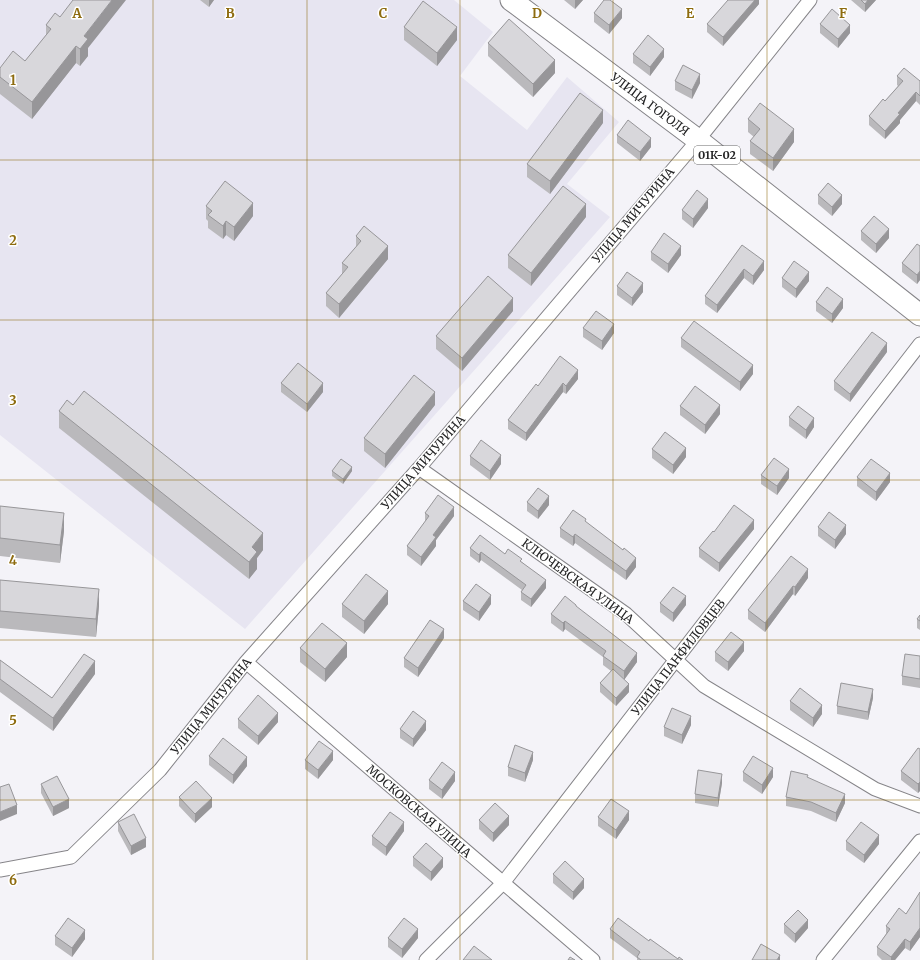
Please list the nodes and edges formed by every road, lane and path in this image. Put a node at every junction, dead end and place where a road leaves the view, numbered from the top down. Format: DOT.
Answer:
graph roads {
  1 [pos="511,0"];
  2 [pos="810,0"];
  3 [pos="698,140"];
  4 [pos="920,315"];
  5 [pos="920,344"];
  6 [pos="419,468"];
  7 [pos="676,660"];
  8 [pos="246,662"];
  9 [pos="920,806"];
  10 [pos="920,841"];
  11 [pos="0,870"];
  12 [pos="503,883"];
  13 [pos="426,960"];
  14 [pos="593,960"];
  15 [pos="823,960"];
  1 -- 3 [label="main road, УЛИЦА ГОГОЛЯ / 01К-02"];
  2 -- 3 [label="street, УЛИЦА МИЧУРИНА"];
  3 -- 4 [label="main road, УЛИЦА ГОГОЛЯ / 01К-02"];
  3 -- 6 [label="street, УЛИЦА МИЧУРИНА"];
  5 -- 7 [label="street, УЛИЦА ПАНФИЛОВЦЕВ"];
  6 -- 7 [label="street, КЛЮЧЕВСКАЯ УЛИЦА"];
  6 -- 8 [label="street, УЛИЦА МИЧУРИНА"];
  7 -- 9 [label="street, КЛЮЧЕВСКАЯ УЛИЦА"];
  7 -- 12 [label="street, УЛИЦА ПАНФИЛОВЦЕВ"];
  8 -- 11 [label="street, УЛИЦА МИЧУРИНА"];
  8 -- 12 [label="street, МОСКОВСКАЯ УЛИЦА"];
  10 -- 15 [label="street"];
  12 -- 13 [label="street, УЛИЦА ПАНФИЛОВЦЕВ"];
  12 -- 14 [label="street, МОСКОВСКАЯ УЛИЦА"];
}
